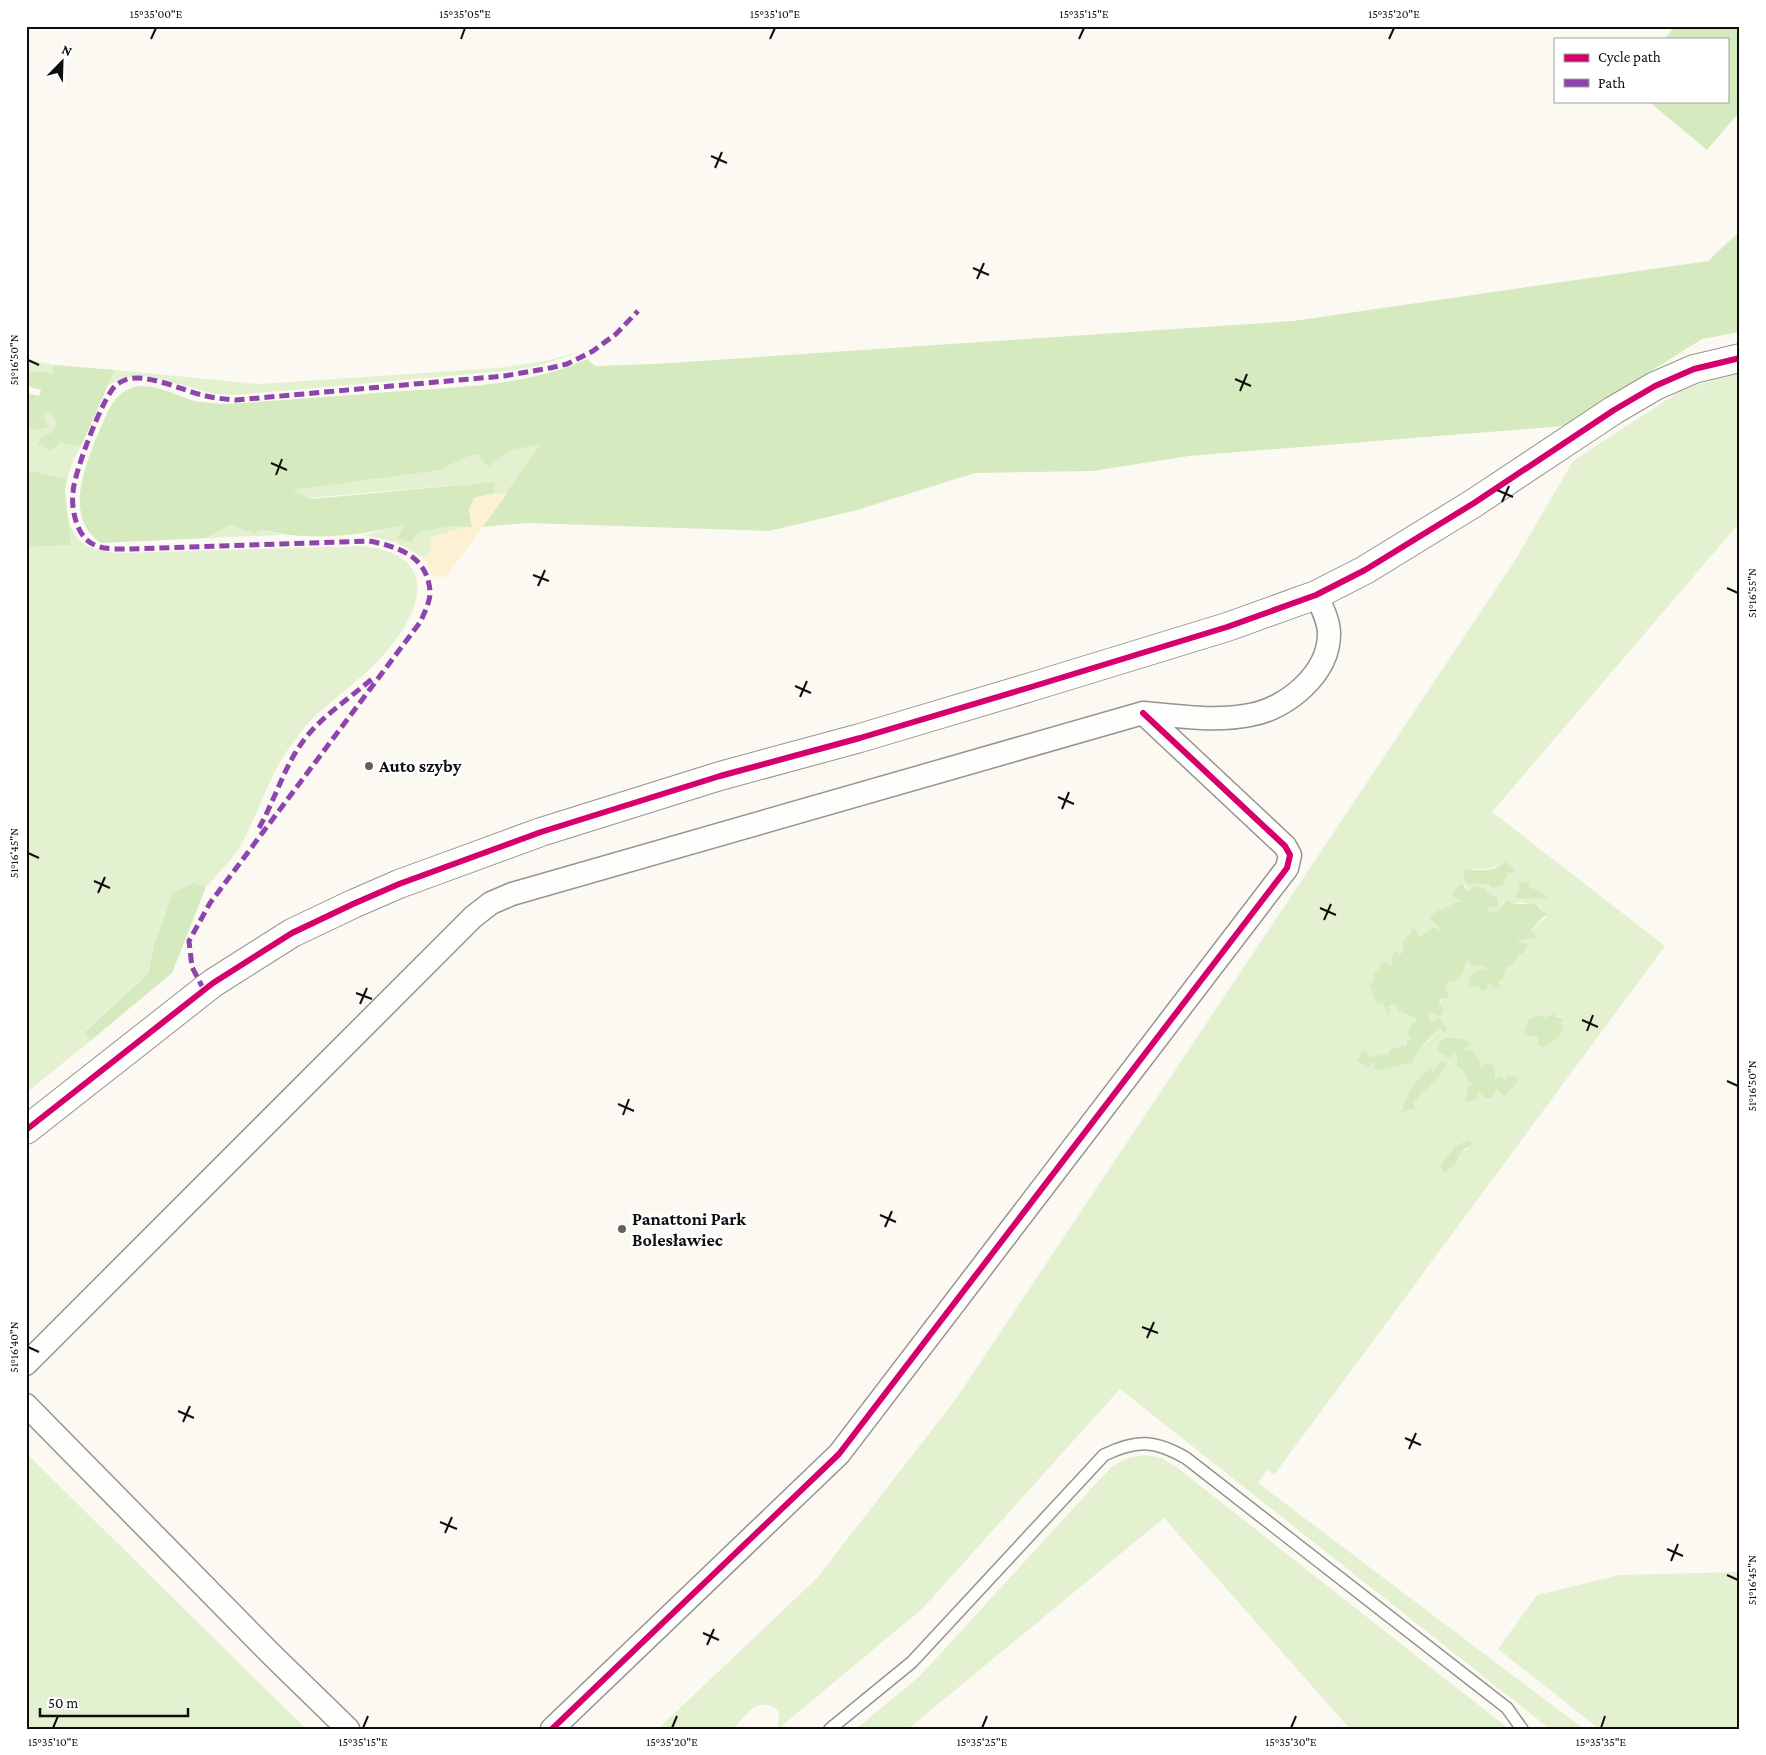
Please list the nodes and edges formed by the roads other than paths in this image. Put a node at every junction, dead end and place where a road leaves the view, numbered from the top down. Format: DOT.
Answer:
graph roads {
  1 [pos="1740,358"];
  2 [pos="1316,595"];
  3 [pos="1143,713"];
  4 [pos="26,1130"];
  5 [pos="26,1364"];
  6 [pos="26,1405"];
  7 [pos="348,1729"];
  8 [pos="552,1729"];
  9 [pos="830,1729"];
  10 [pos="1522,1729"];
  1 -- 2 [label="street"];
  2 -- 3 [label="street"];
  2 -- 4 [label="street"];
  3 -- 5 [label="street"];
  3 -- 8 [label="street"];
  6 -- 7 [label="street"];
  9 -- 10 [label="lane"];
}
